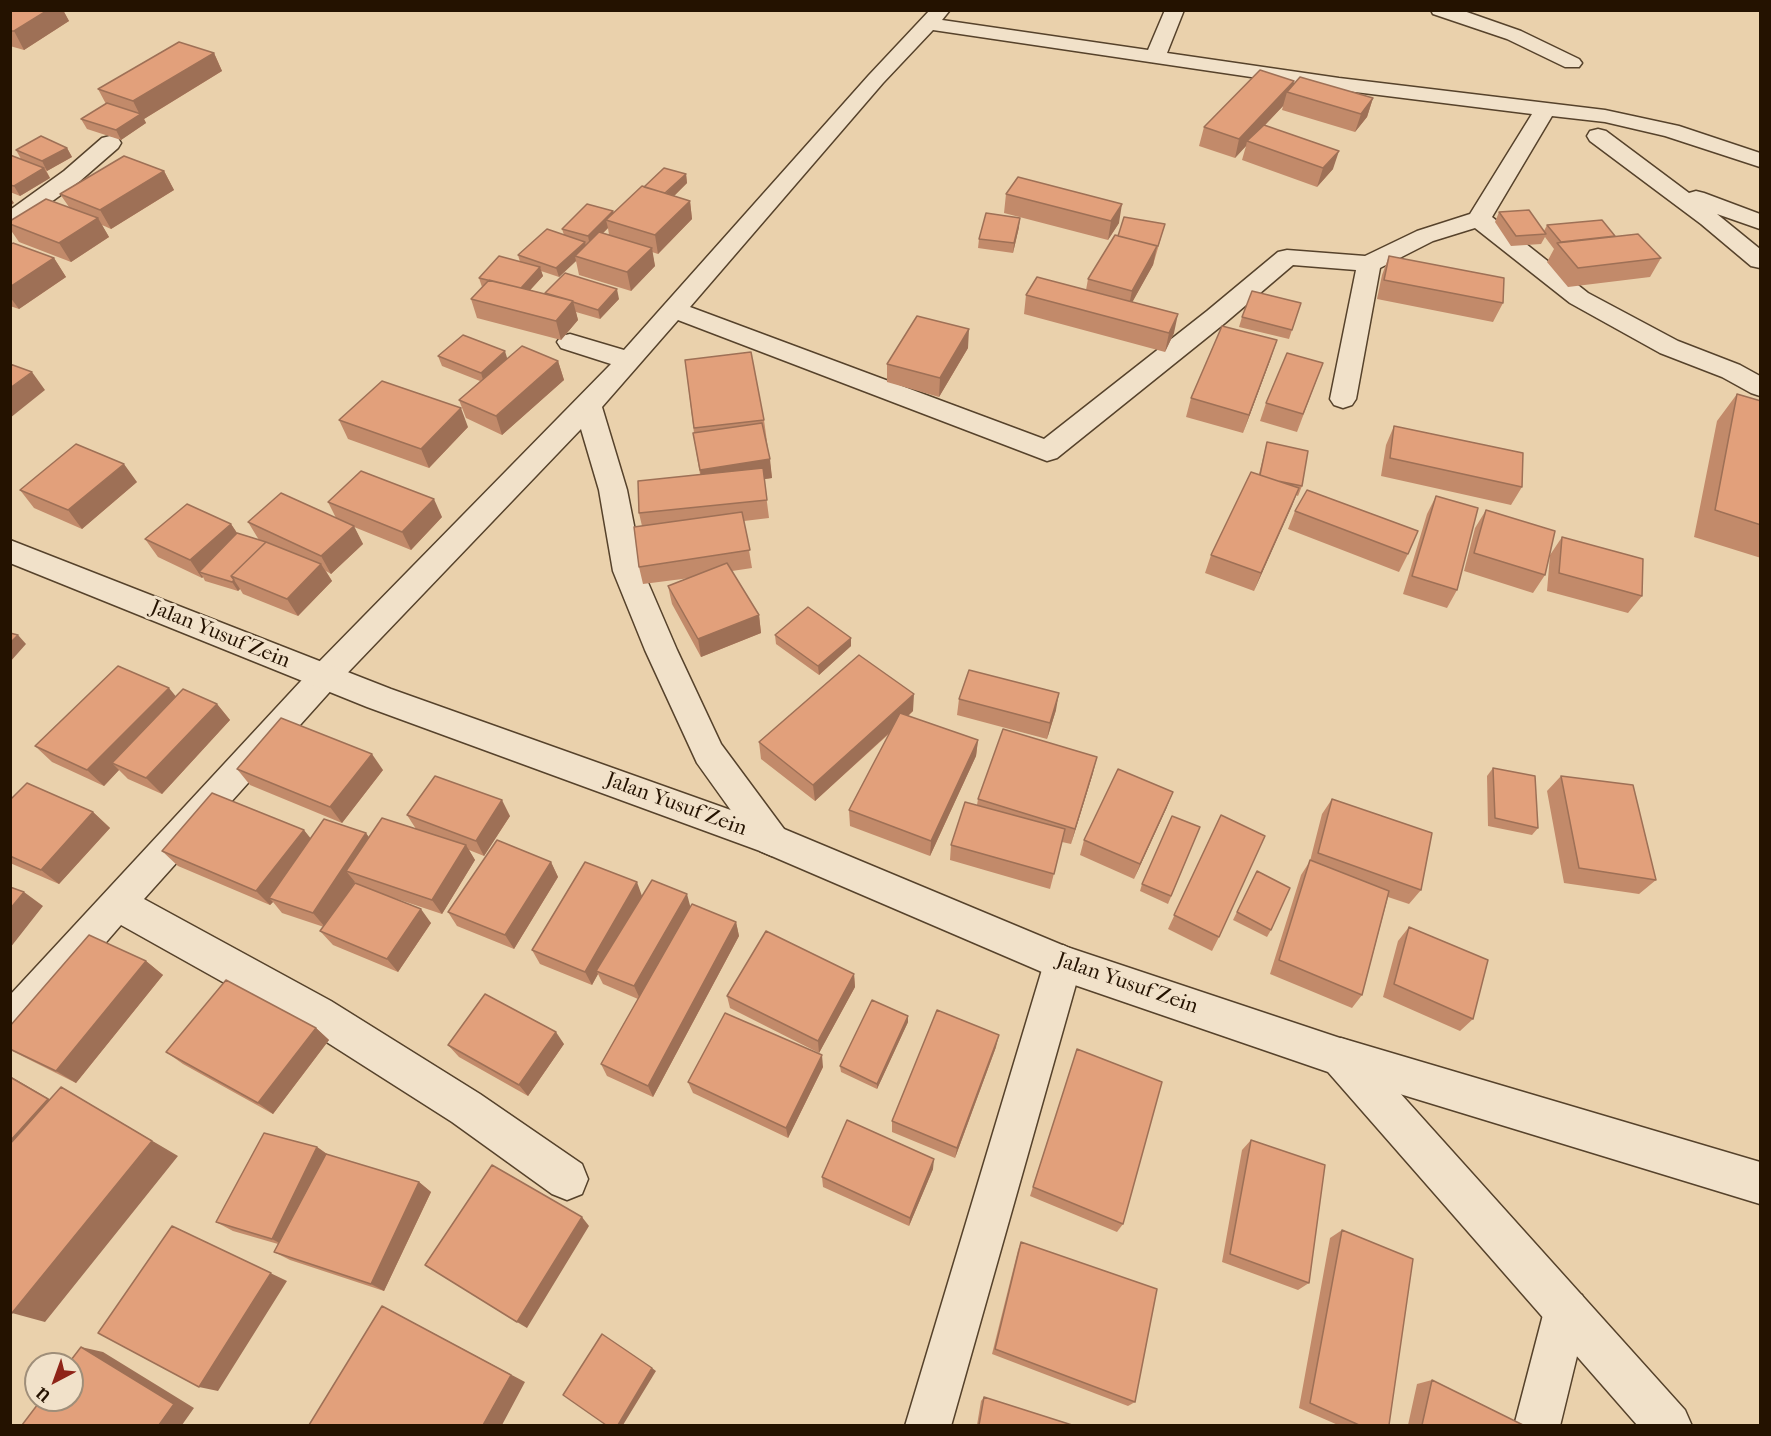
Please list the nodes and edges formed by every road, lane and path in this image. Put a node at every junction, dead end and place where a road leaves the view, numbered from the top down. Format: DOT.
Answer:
graph roads {
  1 [pos="1175,10"];
  2 [pos="1440,10"];
  3 [pos="935,17"];
  4 [pos="1155,57"];
  5 [pos="1572,63"];
  6 [pos="1546,109"];
  7 [pos="1598,136"];
  8 [pos="110,143"];
  9 [pos="1761,160"];
  10 [pos="1666,186"];
  11 [pos="1479,219"];
  12 [pos="10,221"];
  13 [pos="1761,222"];
  14 [pos="1761,261"];
  15 [pos="1369,264"];
  16 [pos="672,309"];
  17 [pos="570,342"];
  18 [pos="628,361"];
  19 [pos="1761,387"];
  20 [pos="1343,399"];
  21 [pos="588,406"];
  22 [pos="10,551"];
  23 [pos="324,677"];
  24 [pos="772,840"];
  25 [pos="117,903"];
  26 [pos="1063,963"];
  27 [pos="10,1024"];
  28 [pos="1341,1058"];
  29 [pos="567,1179"];
  30 [pos="1761,1183"];
  31 [pos="1566,1311"];
  32 [pos="928,1425"];
  33 [pos="1538,1425"];
  34 [pos="1669,1425"];
  1 -- 4 [label="street"];
  2 -- 5 [label="street"];
  3 -- 4 [label="street"];
  3 -- 16 [label="street"];
  4 -- 6 [label="street"];
  6 -- 9 [label="street"];
  6 -- 11 [label="street"];
  7 -- 10 [label="street"];
  8 -- 12 [label="street"];
  10 -- 13 [label="street"];
  10 -- 14 [label="street"];
  11 -- 15 [label="street"];
  11 -- 19 [label="street"];
  15 -- 16 [label="street"];
  15 -- 20 [label="street"];
  16 -- 18 [label="street"];
  17 -- 18 [label="street"];
  18 -- 21 [label="street"];
  21 -- 23 [label="street"];
  21 -- 24 [label="street"];
  22 -- 23 [label="street, Jalan Yusuf Zein"];
  23 -- 24 [label="street, Jalan Yusuf Zein"];
  23 -- 25 [label="street"];
  24 -- 26 [label="street, Jalan Yusuf Zein"];
  25 -- 27 [label="street"];
  25 -- 29 [label="street"];
  26 -- 28 [label="street, Jalan Yusuf Zein"];
  26 -- 32 [label="street"];
  28 -- 30 [label="street, Jalan Yusuf Zein"];
  28 -- 31 [label="street"];
  31 -- 33 [label="street"];
  31 -- 34 [label="street"];
}
